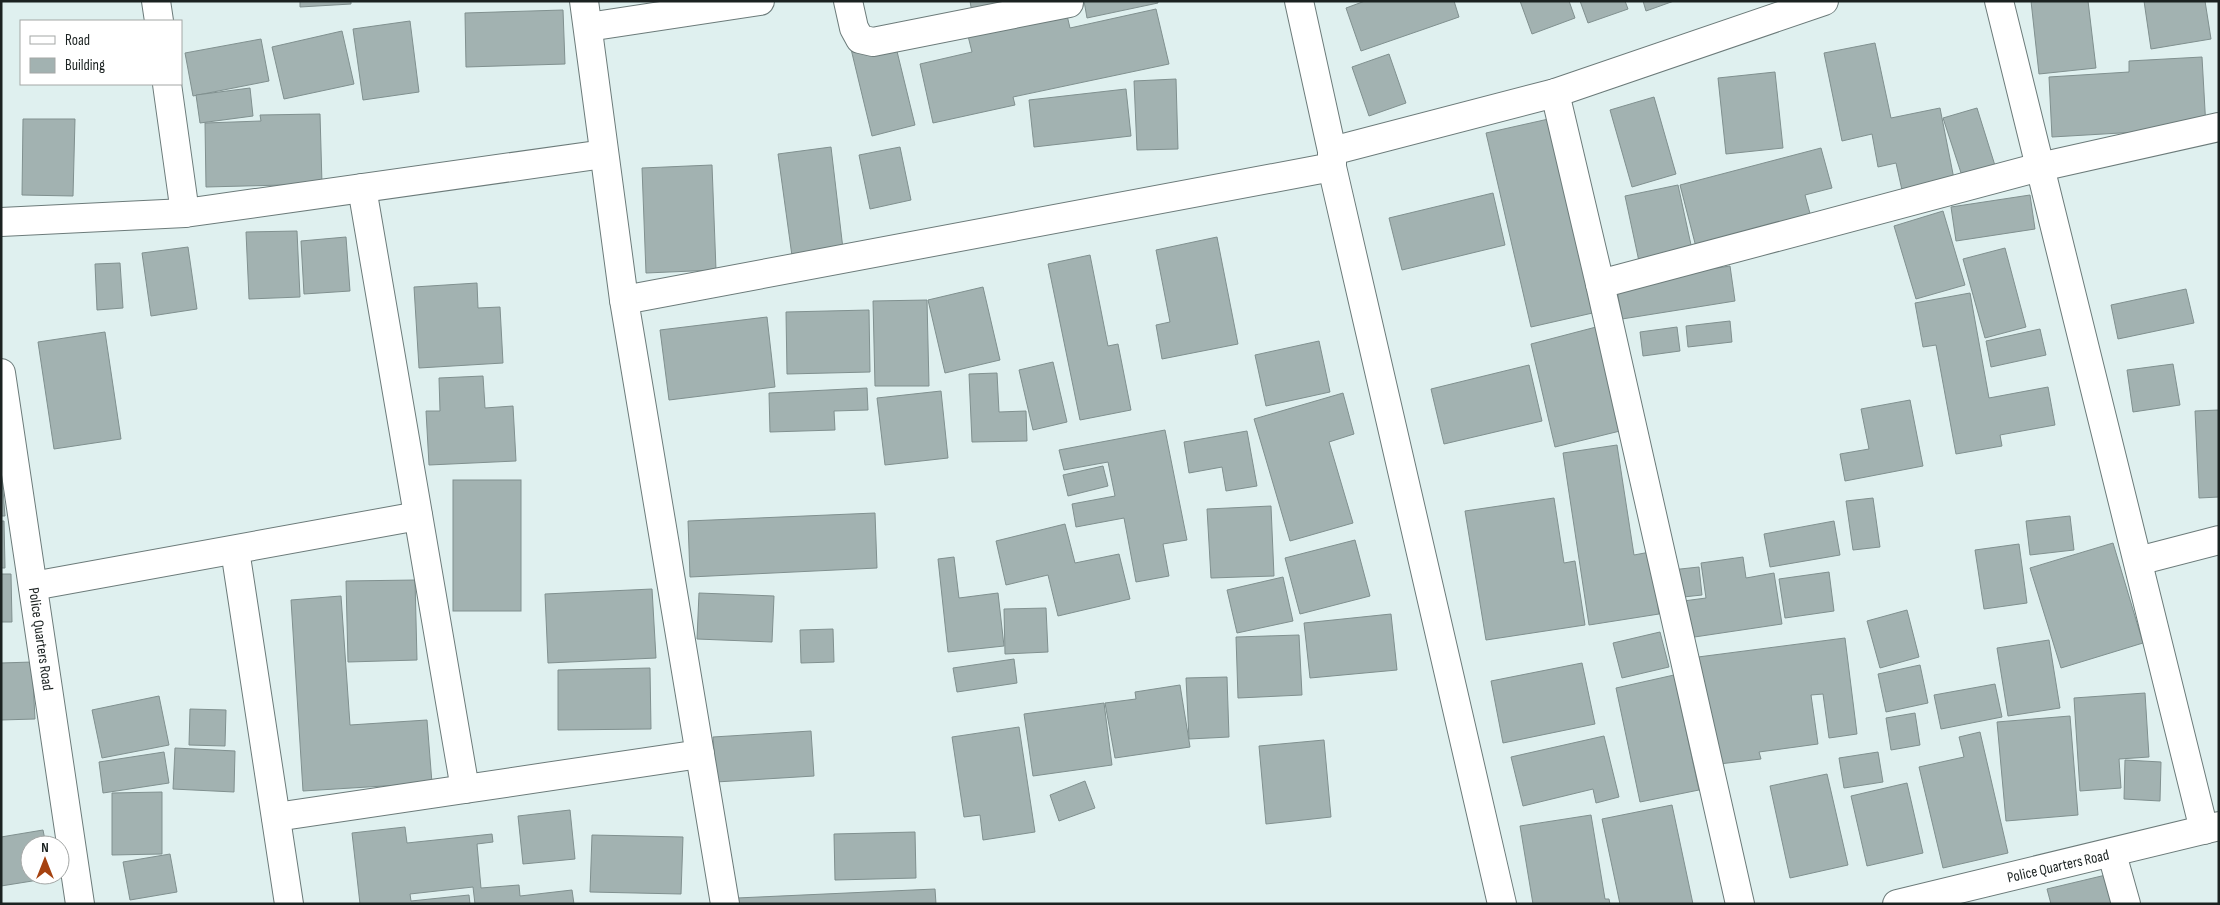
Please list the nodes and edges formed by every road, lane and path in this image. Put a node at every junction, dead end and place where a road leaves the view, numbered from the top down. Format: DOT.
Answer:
graph roads {
  1 [pos="156,1"];
  2 [pos="760,1"];
  3 [pos="848,1"];
  4 [pos="1069,1"];
  5 [pos="1299,1"];
  6 [pos="1824,1"];
  7 [pos="1999,1"];
  8 [pos="586,14"];
  9 [pos="159,20"];
  10 [pos="167,85"];
  11 [pos="1555,93"];
  12 [pos="2219,127"];
  13 [pos="604,154"];
  14 [pos="1332,159"];
  15 [pos="2040,167"];
  16 [pos="362,188"];
  17 [pos="184,213"];
  18 [pos="1,222"];
  19 [pos="1600,284"];
  20 [pos="624,300"];
  21 [pos="1,373"];
  22 [pos="4,414"];
  23 [pos="418,516"];
  24 [pos="2219,540"];
  25 [pos="235,550"];
  26 [pos="2138,561"];
  27 [pos="33,586"];
  28 [pos="700,754"];
  29 [pos="465,789"];
  30 [pos="276,818"];
  31 [pos="2211,828"];
  32 [pos="2112,854"];
  33 [pos="80,904"];
  34 [pos="289,904"];
  35 [pos="725,904"];
  36 [pos="1502,904"];
  37 [pos="1740,904"];
  38 [pos="1897,904"];
  39 [pos="2126,904"];
  1 -- 9 [label="street"];
  2 -- 8 [label="street"];
  3 -- 4 [label="street"];
  5 -- 14 [label="street"];
  6 -- 11 [label="street"];
  7 -- 15 [label="street"];
  8 -- 13 [label="street"];
  10 -- 17 [label="street"];
  11 -- 14 [label="street"];
  11 -- 19 [label="street"];
  12 -- 15 [label="street"];
  13 -- 16 [label="street"];
  13 -- 20 [label="street"];
  14 -- 20 [label="street"];
  14 -- 36 [label="street"];
  15 -- 19 [label="street"];
  15 -- 26 [label="street"];
  16 -- 17 [label="street"];
  16 -- 23 [label="street"];
  17 -- 18 [label="street"];
  19 -- 37 [label="street"];
  20 -- 28 [label="street"];
  21 -- 22 [label="street, Police Quarters Road"];
  22 -- 27 [label="street, Police Quarters Road"];
  23 -- 25 [label="street"];
  23 -- 29 [label="street"];
  24 -- 26 [label="street"];
  25 -- 27 [label="street"];
  25 -- 30 [label="street"];
  26 -- 31 [label="street"];
  27 -- 33 [label="street, Police Quarters Road"];
  28 -- 29 [label="street"];
  28 -- 35 [label="street"];
  29 -- 30 [label="street"];
  30 -- 34 [label="street"];
  31 -- 32 [label="street, Police Quarters Road"];
  32 -- 38 [label="street, Police Quarters Road"];
  32 -- 39 [label="street"];
}
